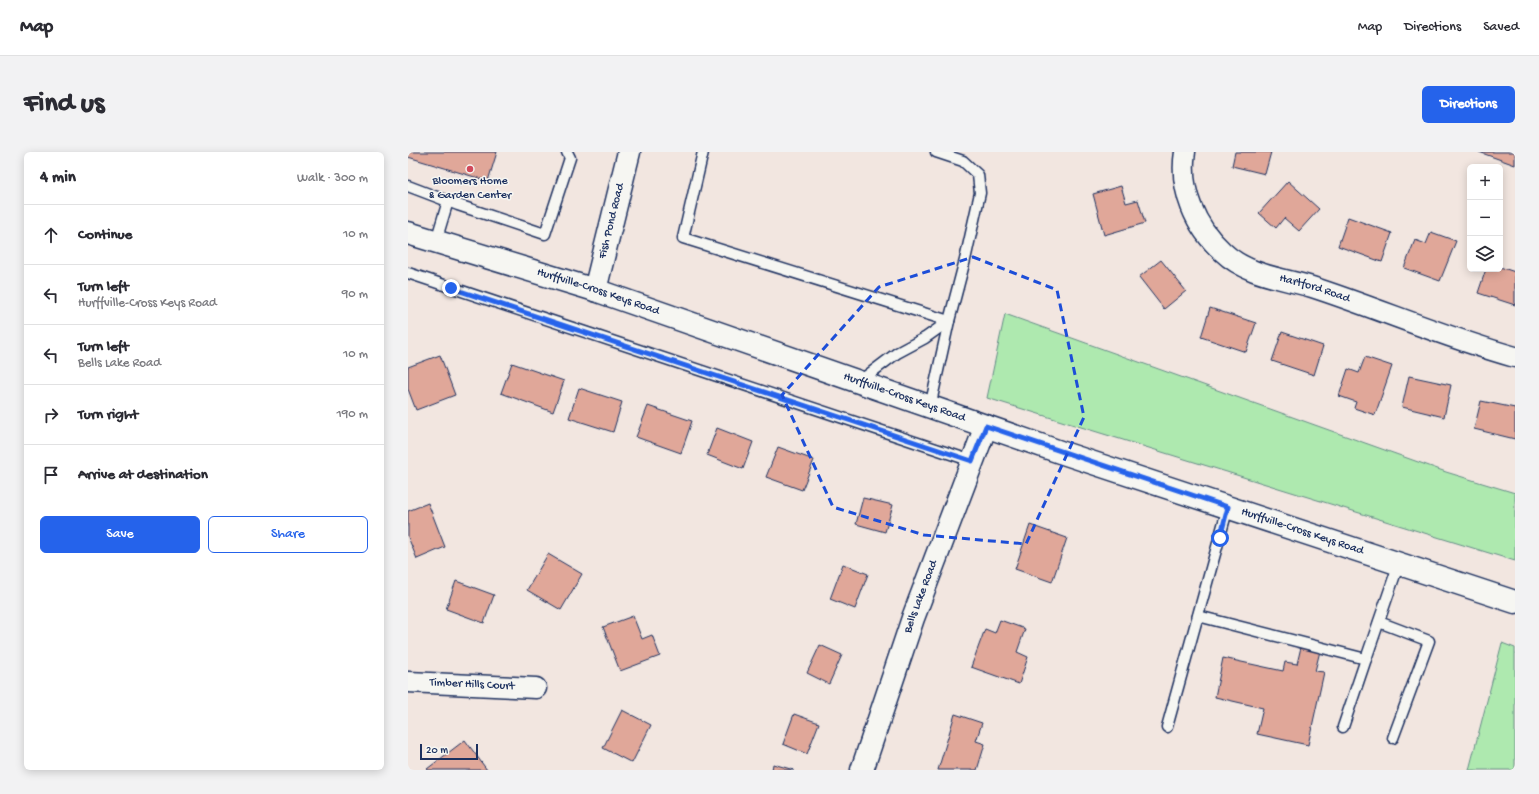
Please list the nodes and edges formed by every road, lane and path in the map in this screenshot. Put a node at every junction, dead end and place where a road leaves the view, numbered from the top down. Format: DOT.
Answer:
graph roads {
  1 [pos="567,152"];
  2 [pos="629,152"];
  3 [pos="703,152"];
  4 [pos="936,152"];
  5 [pos="1185,152"];
  6 [pos="408,186"];
  7 [pos="448,201"];
  8 [pos="408,234"];
  9 [pos="436,241"];
  10 [pos="408,273"];
  11 [pos="595,290"];
  12 [pos="949,321"];
  13 [pos="1515,357"];
  14 [pos="859,382"];
  15 [pos="930,407"];
  16 [pos="986,426"];
  17 [pos="972,461"];
  18 [pos="1228,507"];
  19 [pos="1398,563"];
  20 [pos="1515,602"];
  21 [pos="1198,616"];
  22 [pos="1378,622"];
  23 [pos="1366,659"];
  24 [pos="408,682"];
  25 [pos="536,688"];
  26 [pos="1167,727"];
  27 [pos="1343,727"];
  28 [pos="1393,738"];
  29 [pos="862,770"];
  1 -- 7 [label="lane"];
  2 -- 11 [label="main road, Fish Pond Road"];
  3 -- 12 [label="lane"];
  4 -- 12 [label="lane"];
  5 -- 13 [label="street, Hartford Road"];
  6 -- 7 [label="lane"];
  7 -- 9 [label="lane"];
  8 -- 9 [label="main road, Hurffville-Cross Keys Road"];
  9 -- 11 [label="main road, Hurffville-Cross Keys Road"];
  10 -- 17 [label="lane"];
  11 -- 14 [label="main road, Hurffville-Cross Keys Road"];
  12 -- 14 [label="lane"];
  12 -- 15 [label="lane"];
  14 -- 15 [label="main road, Hurffville-Cross Keys Road"];
  15 -- 16 [label="main road, Hurffville-Cross Keys Road"];
  16 -- 17 [label="main road, Bells Lake Road"];
  16 -- 18 [label="main road, Hurffville-Cross Keys Road"];
  17 -- 29 [label="main road, Bells Lake Road"];
  18 -- 19 [label="main road, Hurffville-Cross Keys Road"];
  18 -- 21 [label="lane"];
  19 -- 20 [label="main road, Hurffville-Cross Keys Road"];
  19 -- 22 [label="lane"];
  21 -- 23 [label="lane"];
  21 -- 26 [label="lane"];
  22 -- 23 [label="lane"];
  22 -- 28 [label="lane"];
  23 -- 27 [label="lane"];
  24 -- 25 [label="street, Timber Hills Court"];
}
